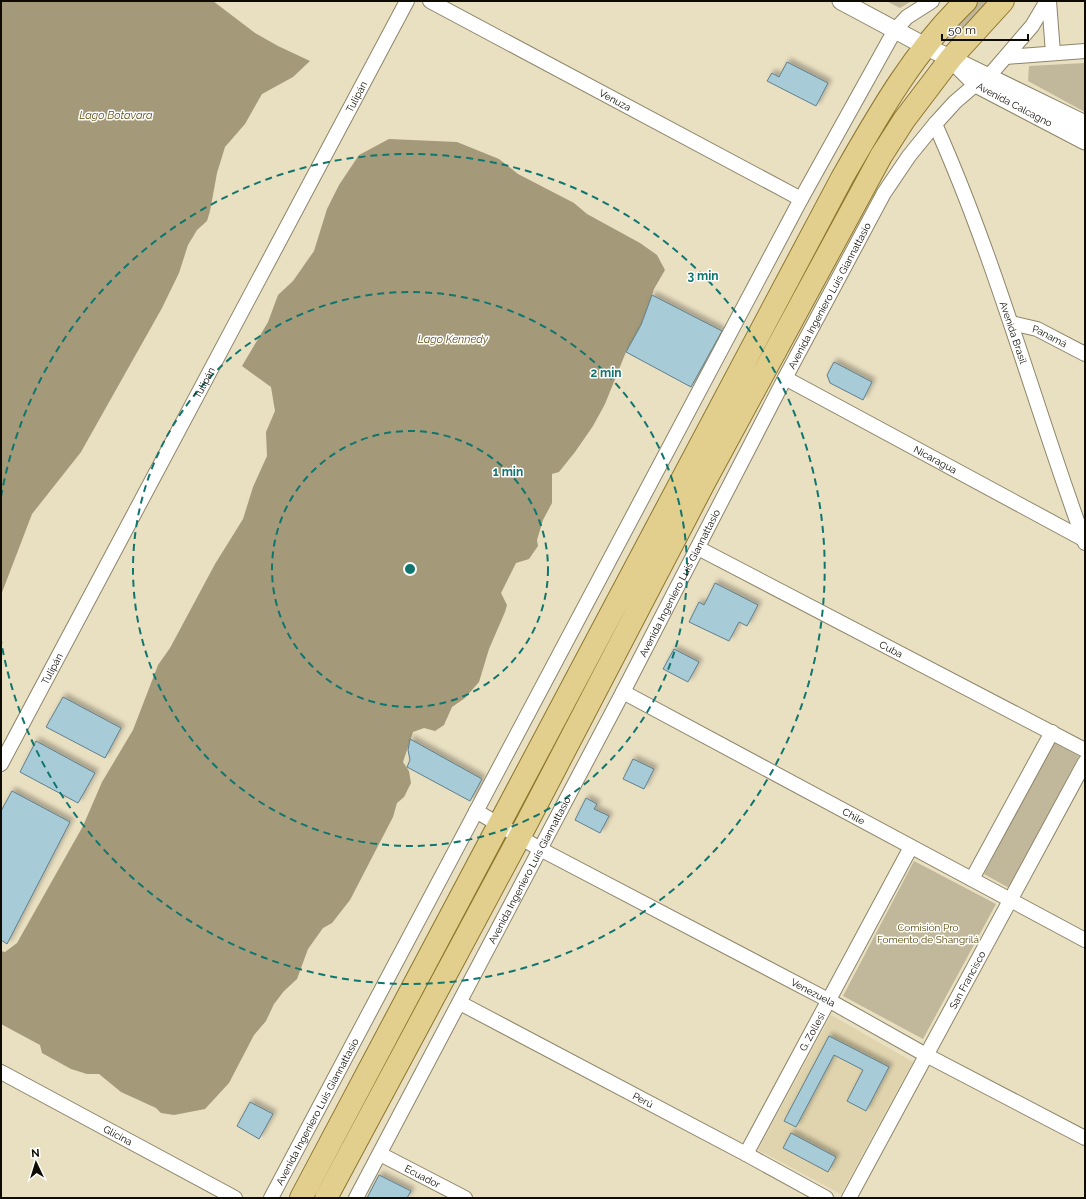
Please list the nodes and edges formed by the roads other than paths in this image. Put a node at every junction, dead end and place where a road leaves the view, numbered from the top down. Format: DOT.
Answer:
graph roads {
  1 [pos="406,1"];
  2 [pos="430,1"];
  3 [pos="841,1"];
  4 [pos="932,1"];
  5 [pos="966,1"];
  6 [pos="1003,1"];
  7 [pos="1048,1"];
  8 [pos="895,30"];
  9 [pos="925,46"];
  10 [pos="1085,51"];
  11 [pos="1053,53"];
  12 [pos="1006,57"];
  13 [pos="951,58"];
  14 [pos="982,80"];
  15 [pos="935,124"];
  16 [pos="1085,124"];
  17 [pos="1085,141"];
  18 [pos="801,199"];
  19 [pos="1012,323"];
  20 [pos="1085,354"];
  21 [pos="785,378"];
  22 [pos="1085,541"];
  23 [pos="698,548"];
  24 [pos="623,692"];
  25 [pos="1052,732"];
  26 [pos="1085,750"];
  27 [pos="1085,762"];
  28 [pos="1,764"];
  29 [pos="476,812"];
  30 [pos="499,825"];
  31 [pos="520,836"];
  32 [pos="911,847"];
  33 [pos="540,849"];
  34 [pos="972,879"];
  35 [pos="1011,901"];
  36 [pos="1085,940"];
  37 [pos="830,1001"];
  38 [pos="460,1002"];
  39 [pos="926,1055"];
  40 [pos="1,1072"];
  41 [pos="1085,1138"];
  42 [pos="380,1154"];
  43 [pos="746,1154"];
  44 [pos="811,1195"];
  45 [pos="235,1198"];
  46 [pos="271,1198"];
  47 [pos="301,1198"];
  48 [pos="326,1198"];
  49 [pos="356,1198"];
  50 [pos="465,1198"];
  51 [pos="826,1198"];
  52 [pos="849,1198"];
  1 -- 28 [label="street, Tulipán"];
  2 -- 18 [label="street, Venuza"];
  3 -- 8 [label="street, Avenida Calcagno"];
  4 -- 8 [label="street, Avenida Ingeniero Luis Giannattasio"];
  5 -- 9 [label="main road"];
  6 -- 13 [label="main road"];
  7 -- 11 [label="street"];
  7 -- 12 [label="street, Avenida Ingeniero Luis Giannattasio"];
  8 -- 9 [label="street, Avenida Calcagno"];
  8 -- 18 [label="street, Avenida Ingeniero Luis Giannattasio"];
  9 -- 13 [label="street, Avenida Calcagno"];
  9 -- 30 [label="main road"];
  10 -- 11 [label="street"];
  11 -- 12 [label="street"];
  12 -- 14 [label="street, Avenida Ingeniero Luis Giannattasio"];
  13 -- 14 [label="street, Avenida Calcagno"];
  13 -- 31 [label="main road"];
  14 -- 15 [label="street, Avenida Ingeniero Luis Giannattasio"];
  14 -- 16 [label="street, Avenida Calcagno"];
  14 -- 17 [label="street, Avenida Calcagno"];
  15 -- 19 [label="street, Avenida Brasil"];
  15 -- 21 [label="street, Avenida Ingeniero Luis Giannattasio"];
  18 -- 29 [label="street, Avenida Ingeniero Luis Giannattasio"];
  19 -- 20 [label="street, Panamá"];
  19 -- 22 [label="street, Avenida Brasil"];
  21 -- 22 [label="street, Nicaragua"];
  21 -- 23 [label="street, Avenida Ingeniero Luis Giannattasio"];
  23 -- 24 [label="street, Avenida Ingeniero Luis Giannattasio"];
  23 -- 25 [label="street, Cuba"];
  24 -- 32 [label="street, Chile"];
  24 -- 33 [label="street, Avenida Ingeniero Luis Giannattasio"];
  25 -- 26 [label="street, Cuba"];
  25 -- 34 [label="street"];
  27 -- 35 [label="street, San Francisco"];
  29 -- 30 [label="street, Venezuela"];
  29 -- 46 [label="street, Avenida Ingeniero Luis Giannattasio"];
  30 -- 31 [label="street, Venezuela"];
  30 -- 47 [label="main road"];
  31 -- 33 [label="street, Venezuela"];
  31 -- 48 [label="main road"];
  32 -- 34 [label="street, Chile"];
  32 -- 37 [label="street, G. Zollesi"];
  33 -- 37 [label="street, Venezuela"];
  33 -- 38 [label="street, Avenida Ingeniero Luis Giannattasio"];
  34 -- 35 [label="street, Chile"];
  35 -- 36 [label="street, Chile"];
  35 -- 39 [label="street, San Francisco"];
  37 -- 39 [label="street, Venezuela"];
  37 -- 43 [label="street, G. Zollesi"];
  38 -- 42 [label="street, Avenida Ingeniero Luis Giannattasio"];
  38 -- 43 [label="street, Perú"];
  39 -- 41 [label="street, Venezuela"];
  39 -- 52 [label="street, San Francisco"];
  40 -- 45 [label="street, Glicina"];
  42 -- 49 [label="street, Avenida Ingeniero Luis Giannattasio"];
  42 -- 50 [label="street, Ecuador"];
  43 -- 44 [label="street, Perú"];
  44 -- 51 [label="street, Perú"];
}
